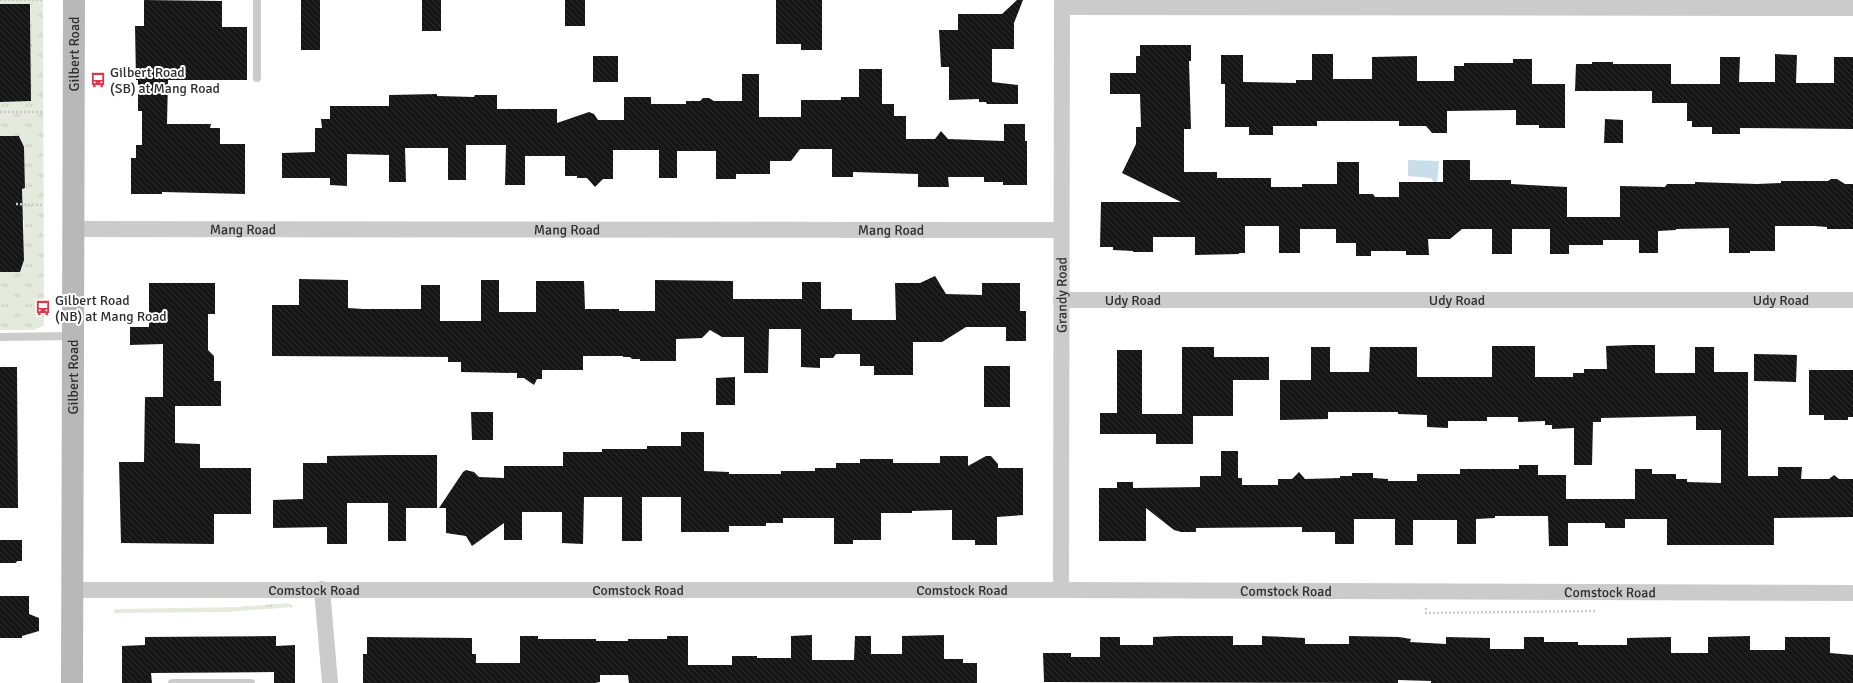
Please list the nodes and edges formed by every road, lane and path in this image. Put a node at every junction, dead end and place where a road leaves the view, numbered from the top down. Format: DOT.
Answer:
graph roads {
  1 [pos="0,0"];
  2 [pos="44,0"];
  3 [pos="74,0"];
  4 [pos="257,0"];
  5 [pos="1062,3"];
  6 [pos="1348,3"];
  7 [pos="1845,5"];
  8 [pos="257,78"];
  9 [pos="0,112"];
  10 [pos="43,112"];
  11 [pos="16,204"];
  12 [pos="43,205"];
  13 [pos="73,229"];
  14 [pos="1061,230"];
  15 [pos="1061,300"];
  16 [pos="1853,300"];
  17 [pos="73,336"];
  18 [pos="0,337"];
  19 [pos="322,589"];
  20 [pos="72,590"];
  21 [pos="1061,590"];
  22 [pos="1853,593"];
  23 [pos="72,683"];
  24 [pos="172,683"];
  25 [pos="251,683"];
  26 [pos="330,683"];
  1 -- 2 [label="path"];
  3 -- 13 [label="main road, Gilbert Road"];
  4 -- 8 [label="lane"];
  5 -- 6 [label="street"];
  5 -- 14 [label="street, Grandy Road"];
  6 -- 7 [label="street"];
  9 -- 10 [label="path"];
  11 -- 12 [label="path"];
  13 -- 14 [label="street, Mang Road"];
  13 -- 17 [label="main road, Gilbert Road"];
  14 -- 15 [label="street, Grandy Road"];
  15 -- 16 [label="street, Udy Road"];
  15 -- 21 [label="street, Grandy Road"];
  17 -- 18 [label="lane"];
  17 -- 20 [label="main road, Gilbert Road"];
  19 -- 20 [label="street, Comstock Road"];
  19 -- 21 [label="street, Comstock Road"];
  19 -- 26 [label="street"];
  20 -- 23 [label="main road, Gilbert Road"];
  21 -- 22 [label="street, Comstock Road"];
  24 -- 25 [label="lane"];
}
